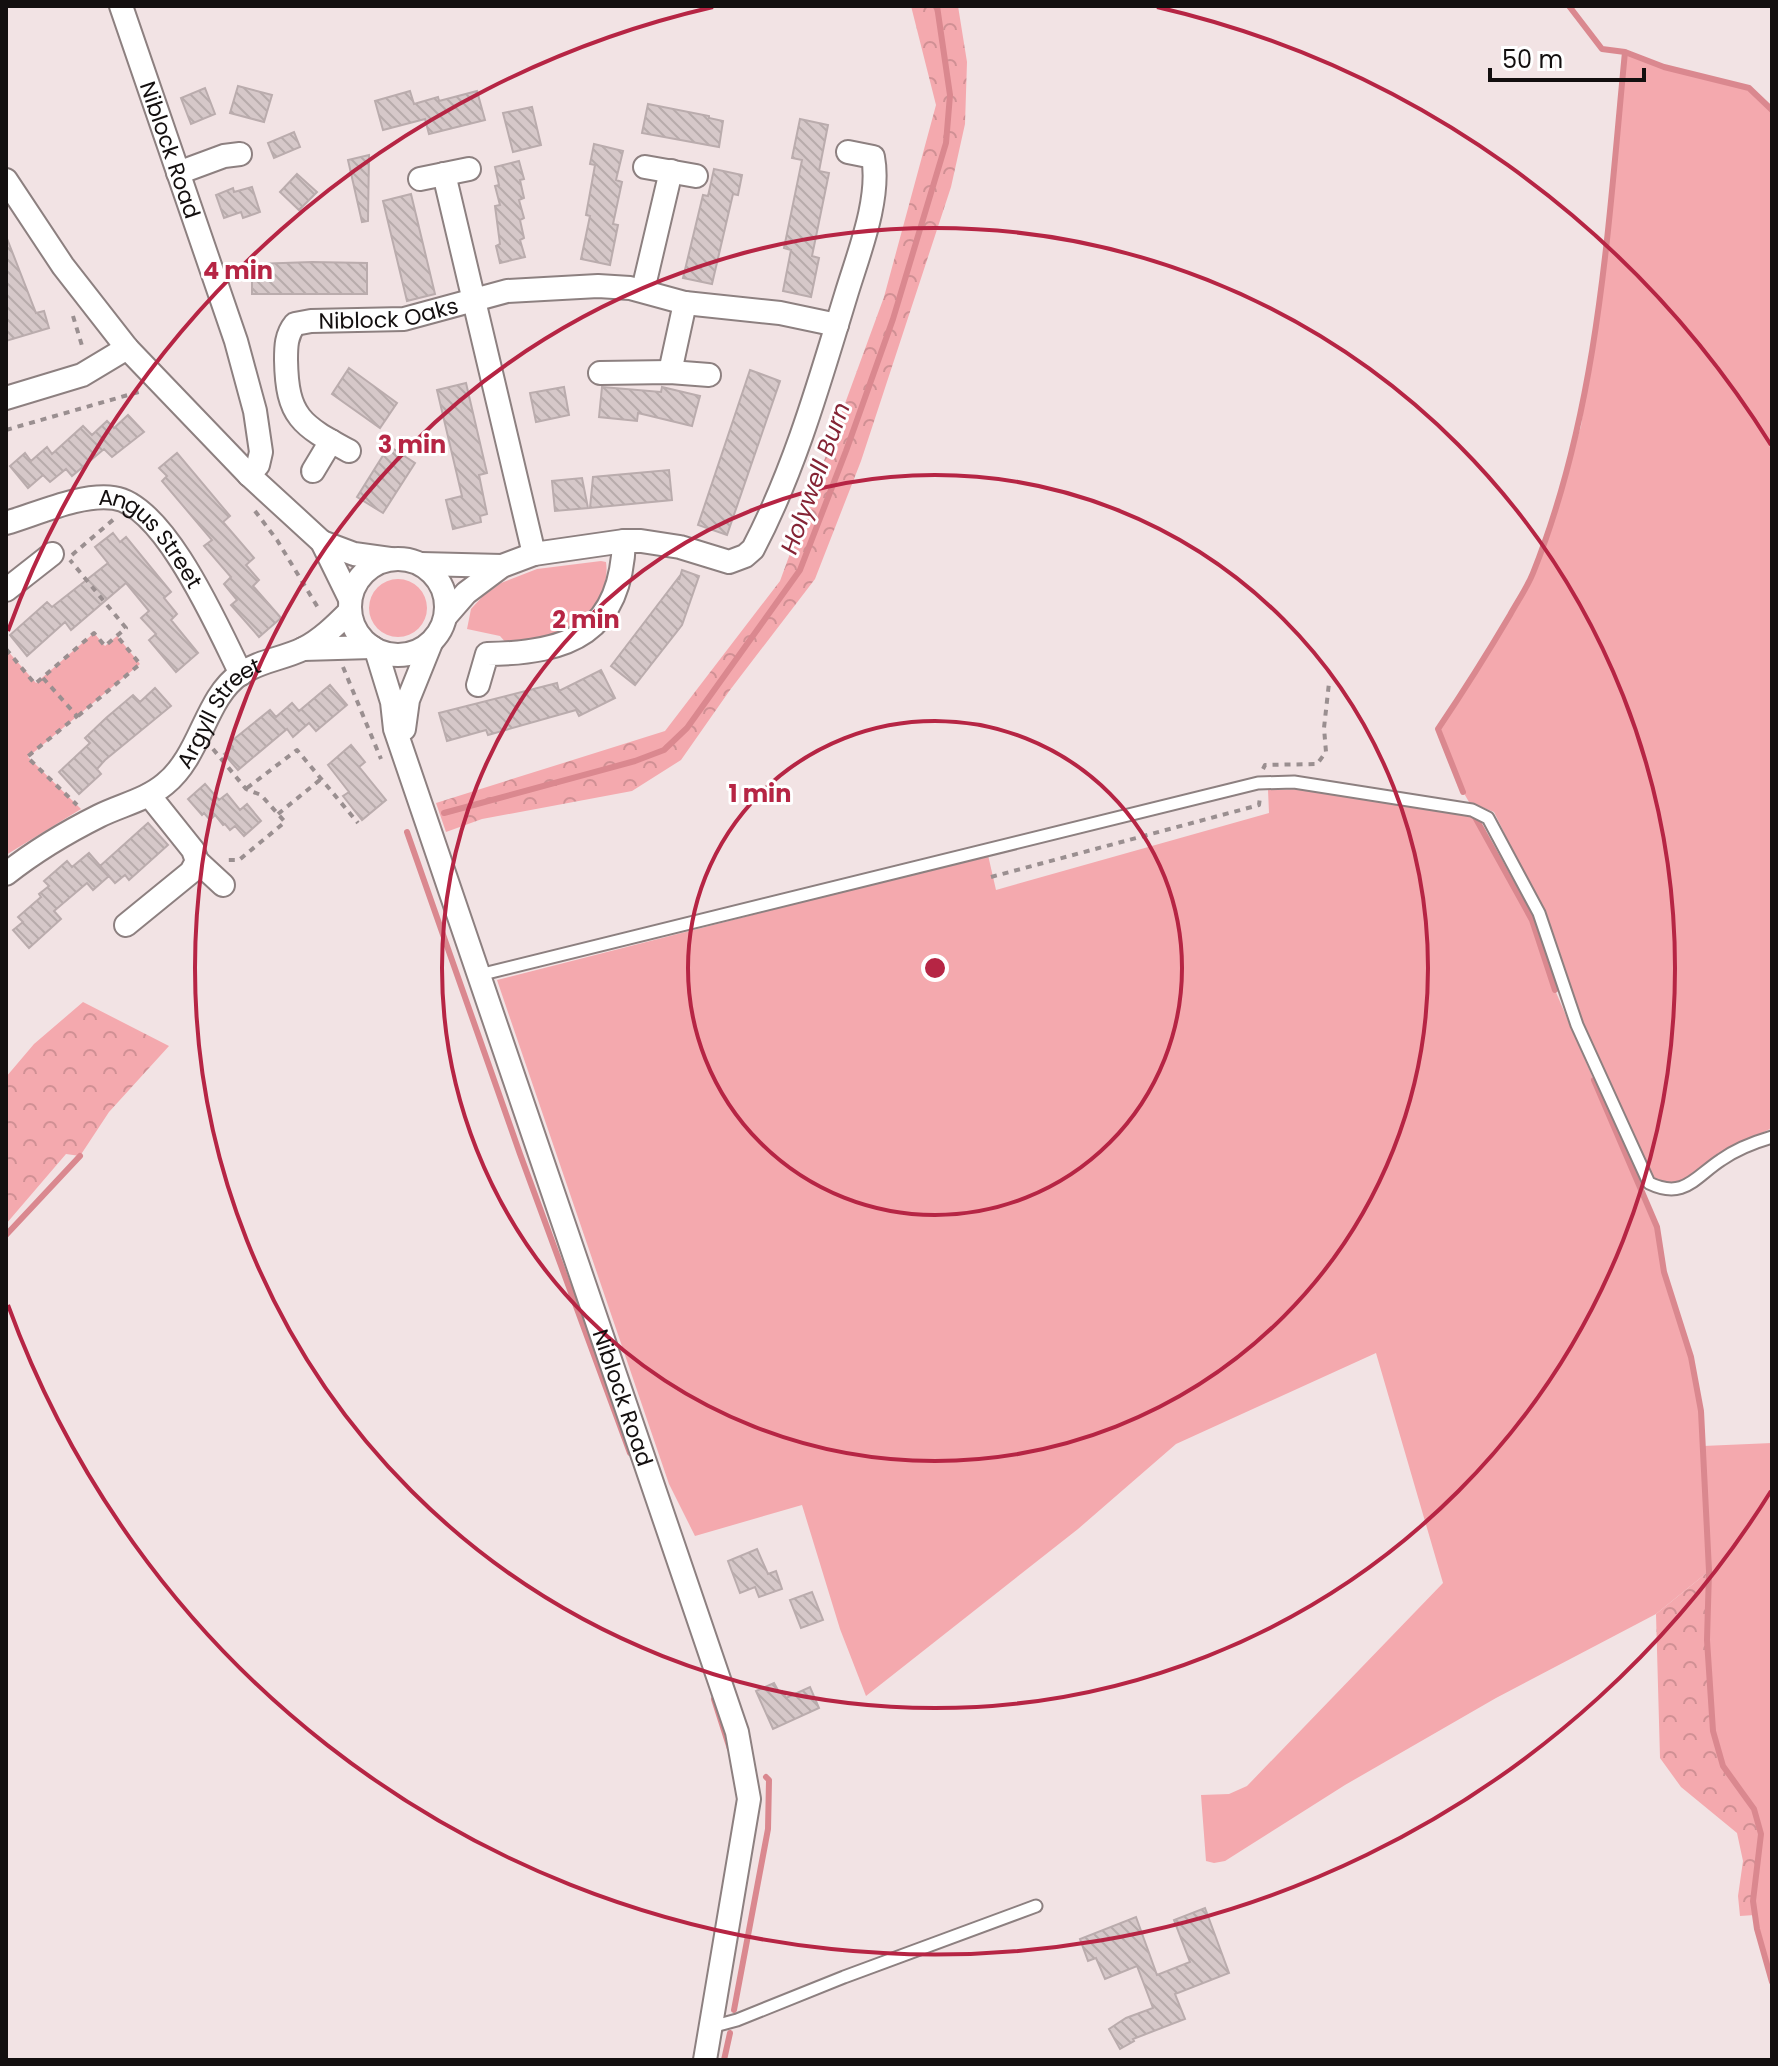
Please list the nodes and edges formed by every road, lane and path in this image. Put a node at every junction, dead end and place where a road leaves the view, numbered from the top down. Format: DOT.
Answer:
graph roads {
  1 [pos="121,6"];
  2 [pos="848,152"];
  3 [pos="240,154"];
  4 [pos="645,167"];
  5 [pos="469,169"];
  6 [pos="671,171"];
  7 [pos="178,173"];
  8 [pos="444,174"];
  9 [pos="696,176"];
  10 [pos="420,179"];
  11 [pos="8,188"];
  12 [pos="643,290"];
  13 [pos="475,300"];
  14 [pos="685,303"];
  15 [pos="837,325"];
  16 [pos="119,353"];
  17 [pos="670,372"];
  18 [pos="600,373"];
  19 [pos="709,375"];
  20 [pos="6,398"];
  21 [pos="6,430"];
  22 [pos="313,471"];
  23 [pos="249,475"];
  24 [pos="132,503"];
  25 [pos="253,509"];
  26 [pos="6,523"];
  27 [pos="624,541"];
  28 [pos="322,542"];
  29 [pos="534,554"];
  30 [pos="60,556"];
  31 [pos="391,559"];
  32 [pos="421,564"];
  33 [pos="502,566"];
  34 [pos="9,581"];
  35 [pos="350,605"];
  36 [pos="446,616"];
  37 [pos="117,636"];
  38 [pos="336,639"];
  39 [pos="431,643"];
  40 [pos="6,649"];
  41 [pos="374,649"];
  42 [pos="241,674"];
  43 [pos="43,678"];
  44 [pos="1329,683"];
  45 [pos="478,685"];
  46 [pos="77,716"];
  47 [pos="198,739"];
  48 [pos="402,746"];
  49 [pos="384,766"];
  50 [pos="321,779"];
  51 [pos="1258,783"];
  52 [pos="246,789"];
  53 [pos="149,795"];
  54 [pos="278,814"];
  55 [pos="92,820"];
  56 [pos="358,823"];
  57 [pos="197,861"];
  58 [pos="6,874"];
  59 [pos="991,877"];
  60 [pos="223,885"];
  61 [pos="126,925"];
  62 [pos="479,975"];
  63 [pos="1772,1137"];
  64 [pos="1036,1906"];
  65 [pos="711,2027"];
  66 [pos="705,2060"];
  1 -- 7 [label="street, Niblock Road"];
  2 -- 15 [label="street"];
  3 -- 7 [label="street"];
  4 -- 6 [label="street"];
  5 -- 8 [label="street"];
  6 -- 9 [label="street"];
  6 -- 12 [label="street"];
  7 -- 23 [label="street, Niblock Road"];
  8 -- 10 [label="street"];
  8 -- 13 [label="street, Niblock Oaks"];
  11 -- 16 [label="street"];
  12 -- 13 [label="street, Niblock Oaks"];
  12 -- 14 [label="street, Niblock Oaks"];
  13 -- 22 [label="street, Niblock Oaks"];
  13 -- 29 [label="street, Niblock Oaks"];
  14 -- 15 [label="street, Niblock Oaks"];
  14 -- 17 [label="street"];
  15 -- 27 [label="street"];
  16 -- 20 [label="street"];
  16 -- 21 [label="path"];
  16 -- 23 [label="street"];
  17 -- 18 [label="street"];
  17 -- 19 [label="street"];
  23 -- 28 [label="street"];
  24 -- 26 [label="street, Angus Street"];
  24 -- 30 [label="path"];
  24 -- 42 [label="street, Angus Street"];
  25 -- 38 [label="path"];
  27 -- 29 [label="street"];
  27 -- 45 [label="street"];
  28 -- 31 [label="street"];
  28 -- 35 [label="street"];
  29 -- 33 [label="street"];
  30 -- 34 [label="street"];
  30 -- 37 [label="path"];
  31 -- 32 [label="street"];
  31 -- 35 [label="street"];
  32 -- 33 [label="street"];
  32 -- 36 [label="street"];
  33 -- 36 [label="street"];
  35 -- 38 [label="street, Argyll Street"];
  35 -- 41 [label="street"];
  36 -- 39 [label="street"];
  37 -- 43 [label="path"];
  37 -- 46 [label="path"];
  38 -- 41 [label="street, Argyll Street"];
  38 -- 42 [label="street, Argyll Street"];
  38 -- 49 [label="path"];
  39 -- 41 [label="street"];
  39 -- 48 [label="street, Niblock Road"];
  40 -- 43 [label="path"];
  41 -- 48 [label="street, Niblock Road"];
  42 -- 47 [label="street, Argyll Street"];
  43 -- 46 [label="path"];
  44 -- 51 [label="path"];
  46 -- 55 [label="path"];
  47 -- 52 [label="path"];
  47 -- 53 [label="street, Argyll Street"];
  48 -- 62 [label="street, Niblock Road"];
  50 -- 52 [label="path"];
  50 -- 54 [label="path"];
  50 -- 56 [label="path"];
  51 -- 59 [label="path"];
  51 -- 62 [label="lane"];
  51 -- 63 [label="lane"];
  52 -- 54 [label="path"];
  53 -- 55 [label="street, Argyll Street"];
  53 -- 57 [label="street"];
  54 -- 57 [label="path"];
  55 -- 58 [label="street, Argyll Street"];
  57 -- 60 [label="street"];
  57 -- 61 [label="street"];
  62 -- 65 [label="street, Niblock Road"];
  64 -- 65 [label="lane"];
  65 -- 66 [label="street, Niblock Road"];
}
